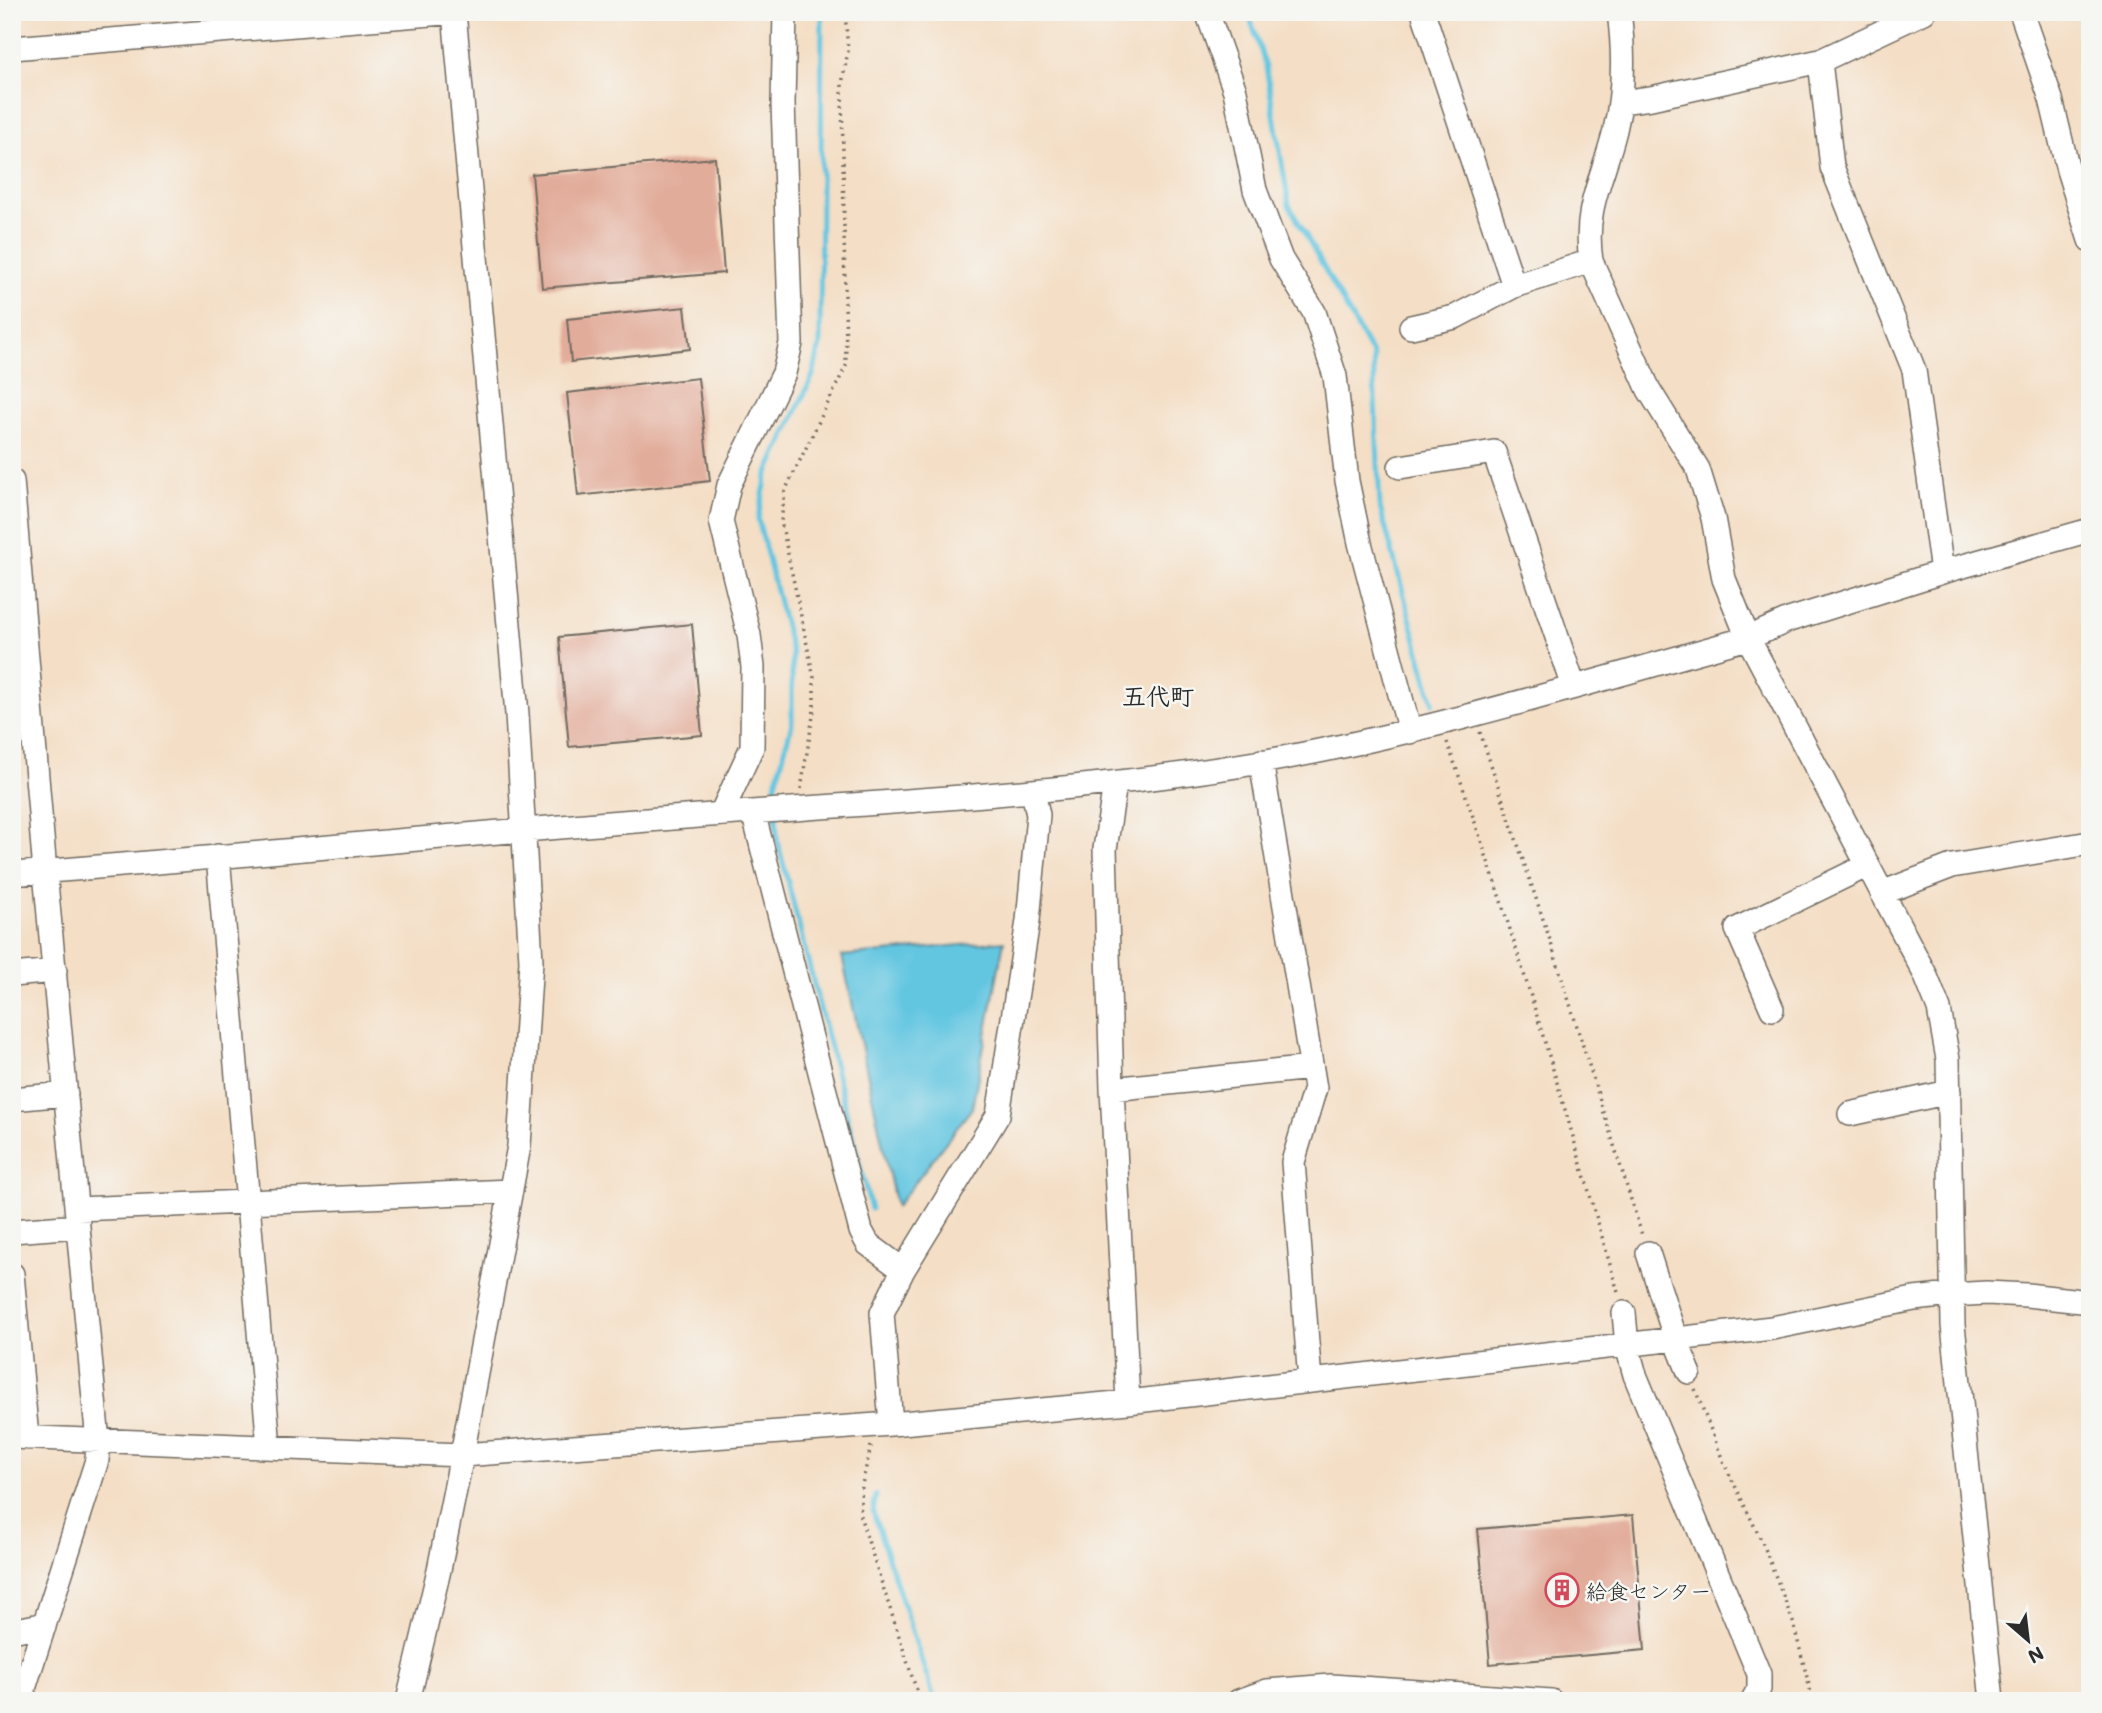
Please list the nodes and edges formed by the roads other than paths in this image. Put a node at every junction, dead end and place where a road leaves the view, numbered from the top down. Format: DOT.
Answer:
graph roads {
  1 [pos="454,12"];
  2 [pos="785,12"];
  3 [pos="1208,12"];
  4 [pos="1423,12"];
  5 [pos="1619,12"];
  6 [pos="2021,12"];
  7 [pos="1910,15"];
  8 [pos="12,48"];
  9 [pos="1820,61"];
  10 [pos="1620,102"];
  11 [pos="2090,240"];
  12 [pos="1591,261"];
  13 [pos="1514,286"];
  14 [pos="1410,327"];
  15 [pos="1400,467"];
  16 [pos="12,481"];
  17 [pos="2090,530"];
  18 [pos="1942,572"];
  19 [pos="1748,638"];
  20 [pos="1574,687"];
  21 [pos="1410,732"];
  22 [pos="1261,761"];
  23 [pos="1115,784"];
  24 [pos="1033,791"];
  25 [pos="753,812"];
  26 [pos="721,814"];
  27 [pos="523,829"];
  28 [pos="2090,843"];
  29 [pos="218,856"];
  30 [pos="1868,865"];
  31 [pos="45,872"];
  32 [pos="12,874"];
  33 [pos="1882,893"];
  34 [pos="54,971"];
  35 [pos="12,975"];
  36 [pos="1772,1009"];
  37 [pos="1311,1068"];
  38 [pos="1112,1089"];
  39 [pos="1949,1092"];
  40 [pos="66,1094"];
  41 [pos="12,1099"];
  42 [pos="1850,1114"];
  43 [pos="511,1191"];
  44 [pos="248,1203"];
  45 [pos="77,1218"];
  46 [pos="12,1231"];
  47 [pos="1648,1253"];
  48 [pos="903,1270"];
  49 [pos="12,1274"];
  50 [pos="1951,1295"];
  51 [pos="2090,1302"];
  52 [pos="1624,1313"];
  53 [pos="1676,1340"];
  54 [pos="1627,1346"];
  55 [pos="1689,1371"];
  56 [pos="1310,1381"];
  57 [pos="1128,1402"];
  58 [pos="891,1424"];
  59 [pos="20,1438"];
  60 [pos="98,1442"];
  61 [pos="269,1447"];
  62 [pos="463,1455"];
  63 [pos="44,1627"];
  64 [pos="12,1631"];
  65 [pos="20,1701"];
  66 [pos="408,1701"];
  67 [pos="1239,1701"];
  68 [pos="1551,1701"];
  69 [pos="1752,1701"];
  70 [pos="1992,1701"];
  1 -- 8 [label="street"];
  1 -- 27 [label="street"];
  2 -- 26 [label="street"];
  3 -- 21 [label="street"];
  4 -- 13 [label="street"];
  5 -- 10 [label="street"];
  6 -- 11 [label="street"];
  7 -- 9 [label="street"];
  9 -- 10 [label="street"];
  9 -- 18 [label="street"];
  10 -- 12 [label="street"];
  12 -- 13 [label="street"];
  12 -- 19 [label="street"];
  13 -- 14 [label="street"];
  15 -- 20 [label="street"];
  16 -- 31 [label="street"];
  17 -- 18 [label="street"];
  18 -- 19 [label="street"];
  19 -- 20 [label="street"];
  19 -- 30 [label="street"];
  20 -- 21 [label="street"];
  21 -- 22 [label="street"];
  22 -- 23 [label="street"];
  22 -- 37 [label="street"];
  23 -- 24 [label="street"];
  23 -- 38 [label="street"];
  24 -- 25 [label="street"];
  24 -- 48 [label="street"];
  25 -- 26 [label="street"];
  25 -- 48 [label="street"];
  26 -- 27 [label="street"];
  27 -- 29 [label="street"];
  27 -- 43 [label="street"];
  28 -- 33 [label="street"];
  29 -- 31 [label="street"];
  29 -- 44 [label="street"];
  30 -- 33 [label="street"];
  30 -- 36 [label="street"];
  31 -- 32 [label="street"];
  31 -- 34 [label="street"];
  33 -- 39 [label="street"];
  34 -- 35 [label="street"];
  34 -- 40 [label="street"];
  37 -- 38 [label="street"];
  37 -- 56 [label="street"];
  38 -- 57 [label="street"];
  39 -- 42 [label="street"];
  39 -- 50 [label="street"];
  40 -- 41 [label="street"];
  40 -- 45 [label="street"];
  43 -- 44 [label="street"];
  43 -- 62 [label="street"];
  44 -- 45 [label="street"];
  44 -- 61 [label="street"];
  45 -- 46 [label="street"];
  45 -- 60 [label="street"];
  47 -- 53 [label="street"];
  48 -- 58 [label="street"];
  49 -- 59 [label="street"];
  50 -- 51 [label="street"];
  50 -- 53 [label="street"];
  50 -- 70 [label="street"];
  52 -- 54 [label="street"];
  53 -- 54 [label="street"];
  53 -- 55 [label="street"];
  54 -- 56 [label="street"];
  54 -- 69 [label="street"];
  56 -- 57 [label="street"];
  57 -- 58 [label="street"];
  58 -- 62 [label="street"];
  59 -- 60 [label="street"];
  60 -- 61 [label="street"];
  60 -- 63 [label="street"];
  61 -- 62 [label="street"];
  62 -- 66 [label="street"];
  63 -- 64 [label="street"];
  63 -- 65 [label="street"];
  67 -- 68 [label="street"];
}
